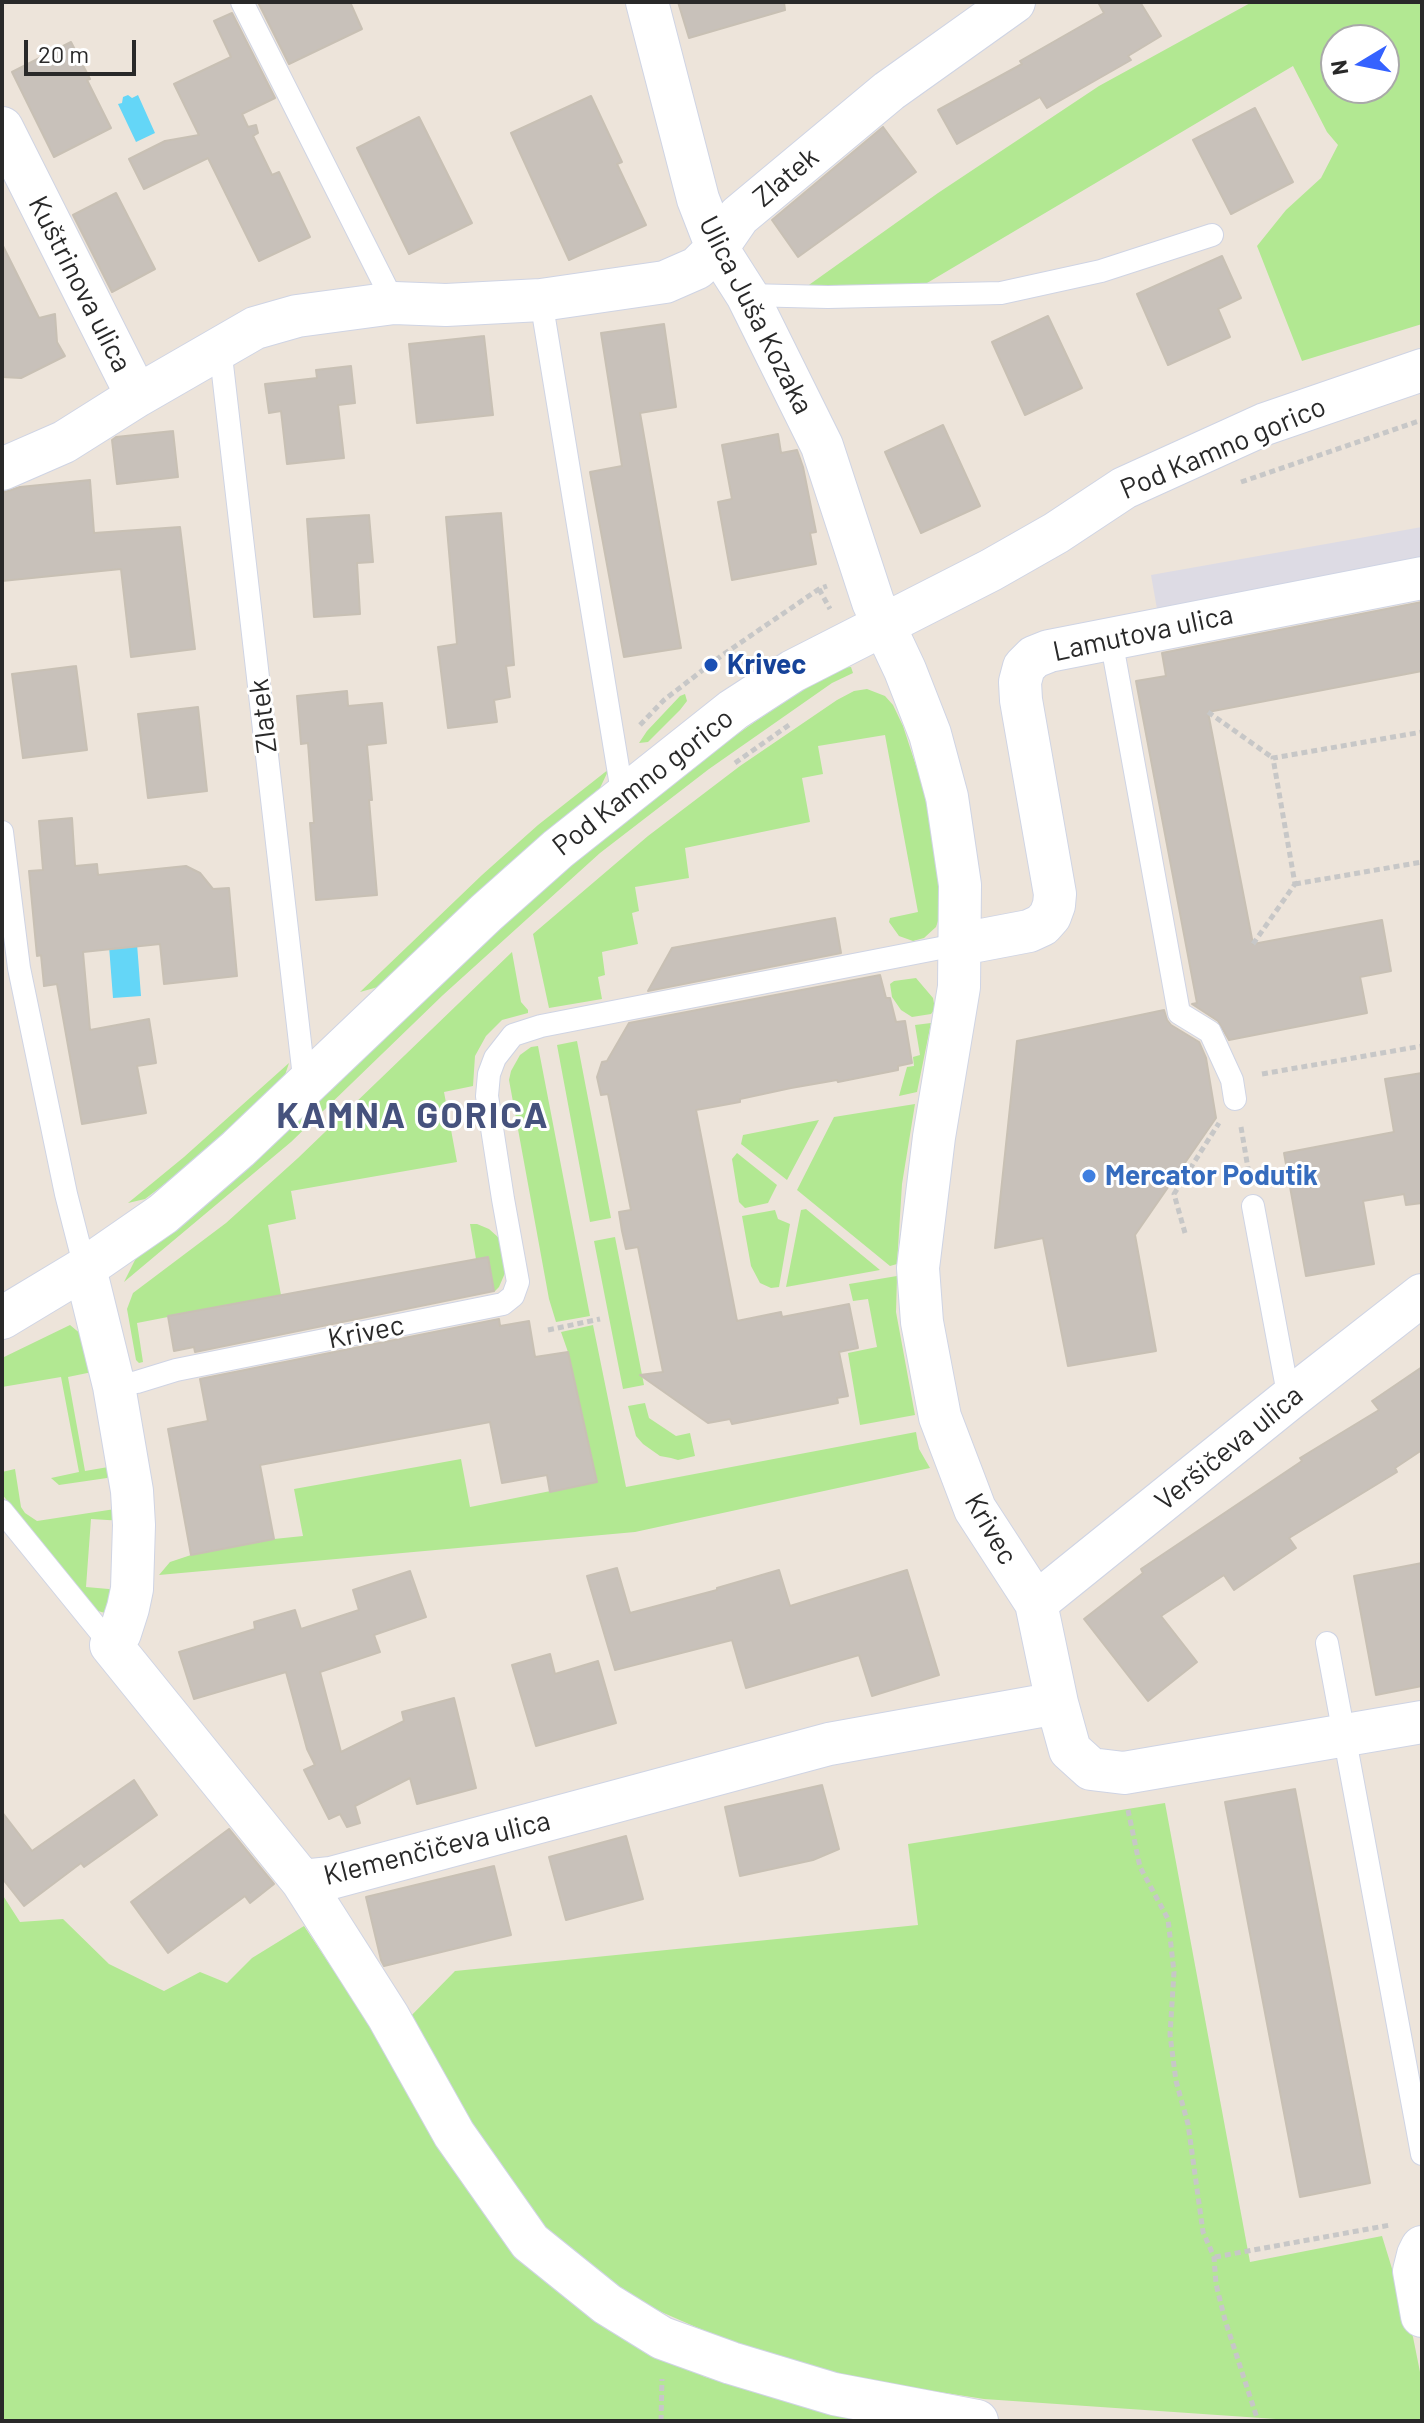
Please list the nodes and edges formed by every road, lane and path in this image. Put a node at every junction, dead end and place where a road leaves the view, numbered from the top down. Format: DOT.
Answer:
graph roads {
  1 [pos="242,2"];
  2 [pos="647,2"];
  3 [pos="1014,2"];
  4 [pos="2,128"];
  5 [pos="1212,235"];
  6 [pos="717,248"];
  7 [pos="747,295"];
  8 [pos="541,300"];
  9 [pos="394,303"];
  10 [pos="220,347"];
  11 [pos="1422,370"];
  12 [pos="137,396"];
  13 [pos="1422,420"];
  14 [pos="2,469"];
  15 [pos="1236,484"];
  16 [pos="1422,578"];
  17 [pos="830,585"];
  18 [pos="884,623"];
  19 [pos="1111,639"];
  20 [pos="1208,712"];
  21 [pos="791,723"];
  22 [pos="637,729"];
  23 [pos="1422,732"];
  24 [pos="1273,758"];
  25 [pos="727,769"];
  26 [pos="623,798"];
  27 [pos="2,832"];
  28 [pos="1422,862"];
  29 [pos="1295,884"];
  30 [pos="961,944"];
  31 [pos="1253,944"];
  32 [pos="1422,1046"];
  33 [pos="305,1086"];
  34 [pos="1234,1089"];
  35 [pos="1253,1206"];
  36 [pos="1185,1233"];
  37 [pos="85,1268"];
  38 [pos="1422,1295"];
  39 [pos="2,1318"];
  40 [pos="600,1319"];
  41 [pos="548,1330"];
  42 [pos="114,1386"];
  43 [pos="1289,1399"];
  44 [pos="2,1511"];
  45 [pos="1036,1603"];
  46 [pos="1327,1643"];
  47 [pos="111,1645"];
  48 [pos="1057,1703"];
  49 [pos="1422,1722"];
  50 [pos="1343,1736"];
  51 [pos="1124,1773"];
  52 [pos="302,1881"];
  53 [pos="1422,2154"];
  54 [pos="1407,2236"];
  55 [pos="1214,2257"];
  56 [pos="1422,2316"];
  57 [pos="977,2421"];
  58 [pos="1258,2421"];
  1 -- 9 [label="lane"];
  2 -- 6 [label="street, Ulica Juša Kozaka"];
  3 -- 6 [label="street, Zlatek"];
  4 -- 12 [label="street, Kuštrinova ulica"];
  5 -- 7 [label="lane"];
  6 -- 7 [label="street, Ulica Juša Kozaka"];
  6 -- 8 [label="street, Zlatek"];
  7 -- 18 [label="street, Ulica Juša Kozaka"];
  8 -- 9 [label="street, Zlatek"];
  8 -- 26 [label="lane"];
  9 -- 10 [label="street, Zlatek"];
  10 -- 12 [label="street, Zlatek"];
  10 -- 33 [label="lane, Zlatek"];
  11 -- 18 [label="street, Pod Kamno gorico"];
  12 -- 14 [label="street, Zlatek"];
  13 -- 15 [label="path, Pod Kamno gorico"];
  16 -- 19 [label="street, Lamutova ulica"];
  17 -- 22 [label="path, Pod Kamno gorico"];
  18 -- 26 [label="street, Pod Kamno gorico"];
  18 -- 30 [label="street, Krivec"];
  19 -- 30 [label="street, Lamutova ulica"];
  19 -- 34 [label="lane"];
  20 -- 24 [label="path"];
  21 -- 25 [label="path, Pod Kamno gorico"];
  23 -- 24 [label="path"];
  24 -- 29 [label="path"];
  26 -- 33 [label="street, Pod Kamno gorico"];
  27 -- 37 [label="lane"];
  28 -- 29 [label="path"];
  29 -- 31 [label="path"];
  30 -- 42 [label="lane, Krivec"];
  30 -- 45 [label="street, Krivec"];
  32 -- 34 [label="path"];
  33 -- 37 [label="street, Pod Kamno gorico"];
  34 -- 35 [label="path"];
  34 -- 36 [label="path"];
  35 -- 43 [label="lane"];
  37 -- 39 [label="street, Pod Kamno gorico"];
  37 -- 42 [label="street"];
  38 -- 43 [label="street, Veršičeva ulica"];
  40 -- 41 [label="path"];
  42 -- 47 [label="street"];
  43 -- 45 [label="street, Veršičeva ulica"];
  44 -- 47 [label="lane"];
  45 -- 48 [label="street, Krivec"];
  46 -- 50 [label="lane"];
  47 -- 52 [label="street, Klemenčičeva ulica"];
  48 -- 51 [label="street, Krivec"];
  48 -- 52 [label="street, Klemenčičeva ulica"];
  49 -- 50 [label="street, Krivec"];
  50 -- 51 [label="street, Krivec"];
  50 -- 53 [label="lane"];
  51 -- 55 [label="path"];
  52 -- 57 [label="street"];
  54 -- 55 [label="path"];
  54 -- 56 [label="street"];
  55 -- 58 [label="path"];
}
